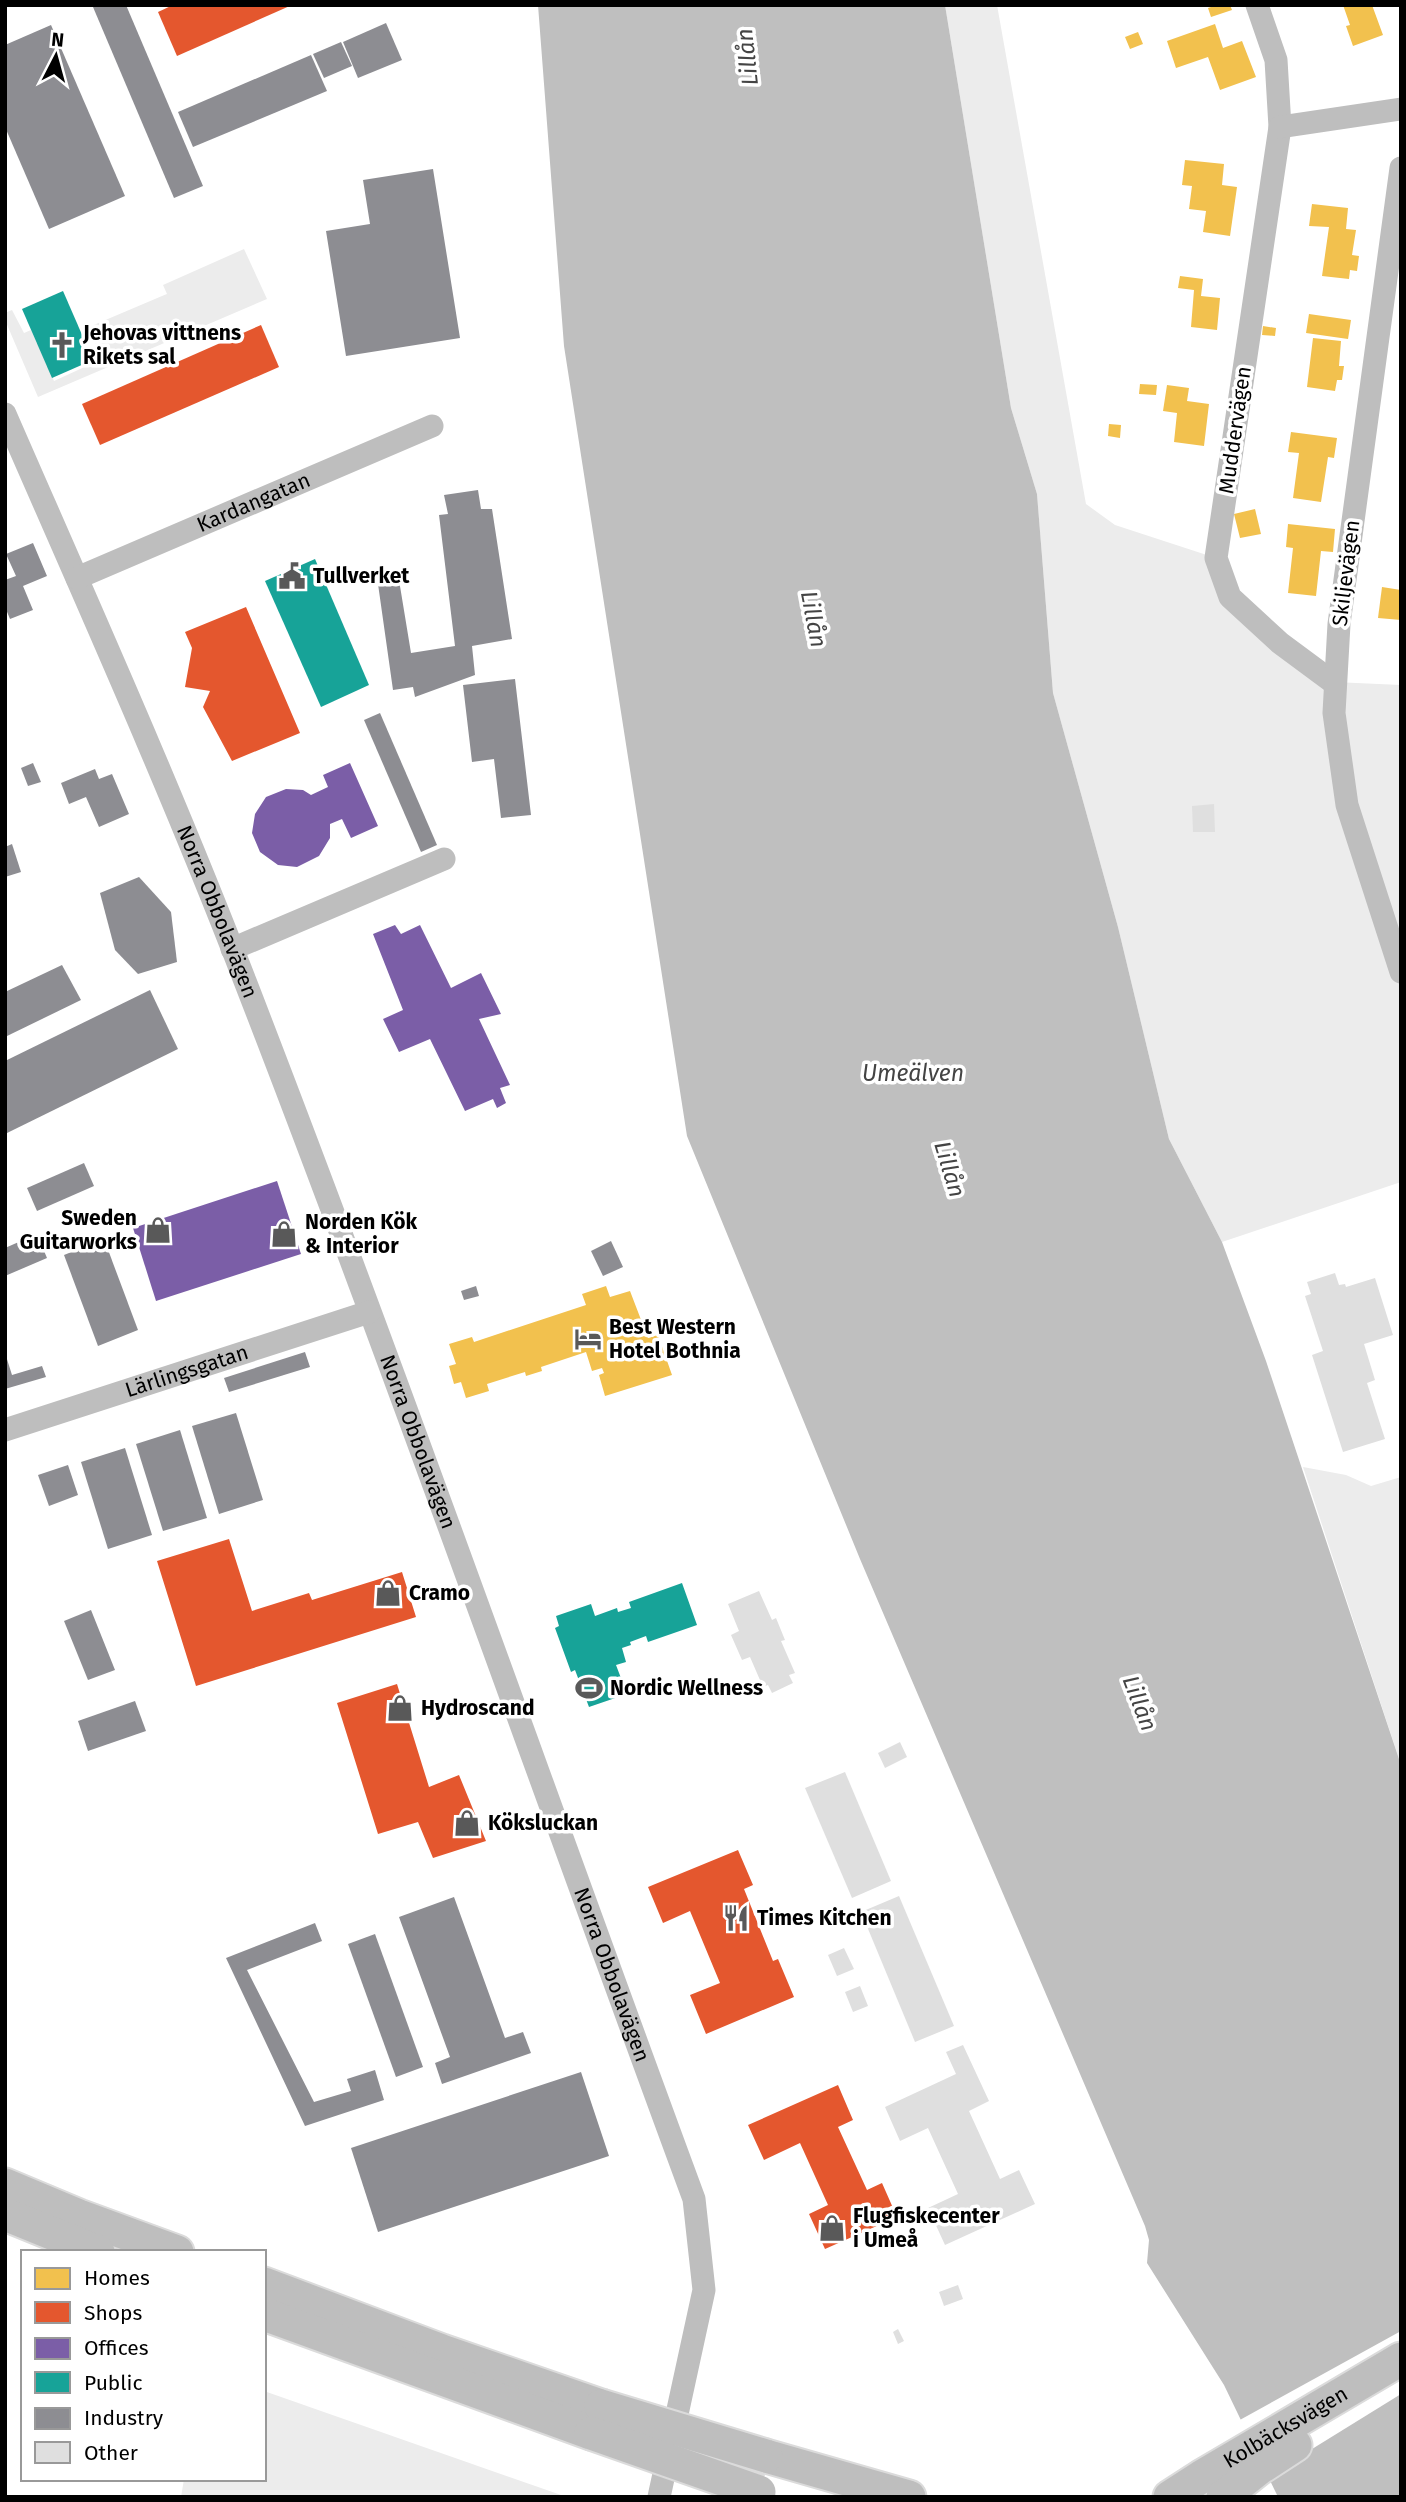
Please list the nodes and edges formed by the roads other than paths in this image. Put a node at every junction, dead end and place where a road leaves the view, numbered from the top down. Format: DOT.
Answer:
graph roads {
  1 [pos="1257,5"];
  2 [pos="1401,109"];
  3 [pos="1280,127"];
  4 [pos="1401,168"];
  5 [pos="5,414"];
  6 [pos="432,426"];
  7 [pos="77,578"];
  8 [pos="1334,682"];
  9 [pos="444,859"];
  10 [pos="232,949"];
  11 [pos="1401,972"];
  12 [pos="369,1312"];
  13 [pos="5,1430"];
  14 [pos="5,2185"];
  15 [pos="5,2214"];
  16 [pos="94,2250"];
  17 [pos="172,2250"];
  18 [pos="266,2285"];
  19 [pos="266,2315"];
  20 [pos="1401,2359"];
  21 [pos="1401,2385"];
  22 [pos="596,2420"];
  23 [pos="1212,2487"];
  24 [pos="766,2494"];
  25 [pos="659,2497"];
  26 [pos="909,2497"];
  27 [pos="1170,2497"];
  1 -- 3 [label="street, Muddervägen"];
  2 -- 3 [label="street"];
  3 -- 8 [label="street, Muddervägen"];
  4 -- 8 [label="street, Skiljevägen"];
  5 -- 7 [label="street, Norra Obbolavägen"];
  6 -- 7 [label="street, Kardangatan"];
  7 -- 10 [label="street, Norra Obbolavägen"];
  8 -- 11 [label="street, Skiljevägen"];
  9 -- 10 [label="street"];
  10 -- 12 [label="street, Norra Obbolavägen"];
  12 -- 13 [label="street, Lärlingsgatan"];
  12 -- 25 [label="street, Norra Obbolavägen"];
  14 -- 17 [label="highway"];
  15 -- 16 [label="highway"];
  18 -- 22 [label="highway"];
  19 -- 22 [label="highway"];
  20 -- 23 [label="highway, Kolbäcksvägen"];
  21 -- 23 [label="highway, Kolbäcksvägen"];
  22 -- 24 [label="highway, bridge"];
  22 -- 26 [label="highway, bridge"];
  23 -- 27 [label="highway, Kolbäcksvägen"];
}
